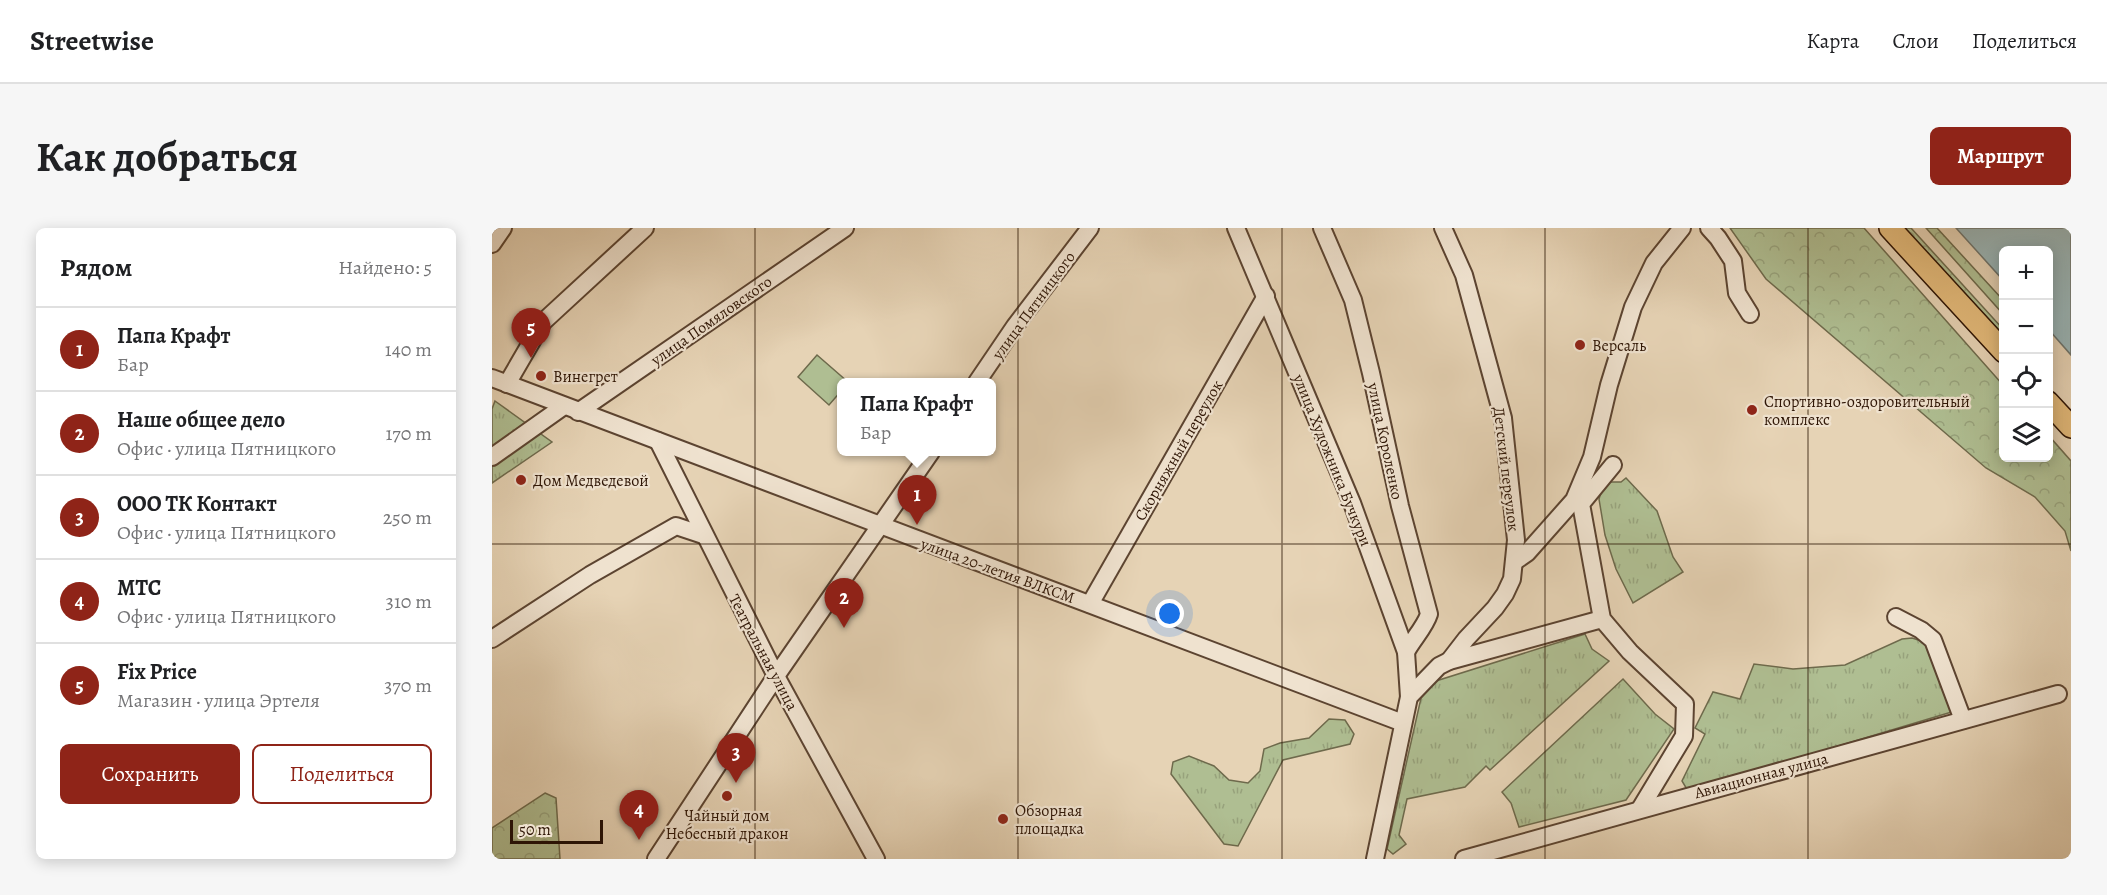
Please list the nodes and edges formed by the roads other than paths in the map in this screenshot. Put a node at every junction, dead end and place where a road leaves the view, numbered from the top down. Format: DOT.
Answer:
graph roads {
  1 [pos="503,228"];
  2 [pos="645,228"];
  3 [pos="845,228"];
  4 [pos="1090,228"];
  5 [pos="1236,228"];
  6 [pos="1322,228"];
  7 [pos="1443,228"];
  8 [pos="1682,228"];
  9 [pos="1709,228"];
  10 [pos="1890,228"];
  11 [pos="492,244"];
  12 [pos="1266,296"];
  13 [pos="1750,314"];
  14 [pos="1999,347"];
  15 [pos="980,378"];
  16 [pos="499,381"];
  17 [pos="2053,407"];
  18 [pos="571,409"];
  19 [pos="2071,427"];
  20 [pos="658,441"];
  21 [pos="928,456"];
  22 [pos="492,457"];
  23 [pos="1613,465"];
  24 [pos="881,526"];
  25 [pos="704,535"];
  26 [pos="1514,562"];
  27 [pos="1090,604"];
  28 [pos="1896,617"];
  29 [pos="1602,619"];
  30 [pos="492,639"];
  31 [pos="1406,652"];
  32 [pos="1449,661"];
  33 [pos="776,676"];
  34 [pos="2058,694"];
  35 [pos="1409,697"];
  36 [pos="1963,720"];
  37 [pos="1403,723"];
  38 [pos="1640,809"];
  39 [pos="656,859"];
  40 [pos="876,859"];
  41 [pos="1375,859"];
  42 [pos="1464,859"];
  1 -- 11 [label="street"];
  2 -- 16 [label="street"];
  3 -- 18 [label="street, улица Помяловского"];
  4 -- 15 [label="street, улица Пятницкого"];
  5 -- 12 [label="street, улица Художника Бучкури"];
  6 -- 31 [label="street, улица Короленко"];
  7 -- 26 [label="street, Детский переулок"];
  8 -- 26 [label="street"];
  9 -- 13 [label="street"];
  10 -- 14 [label="main road"];
  12 -- 27 [label="street, Скорняжный переулок"];
  12 -- 31 [label="street, улица Художника Бучкури"];
  16 -- 18 [label="street, улица 20-летия ВЛКСМ"];
  17 -- 19 [label="main road"];
  18 -- 20 [label="street, улица 20-летия ВЛКСМ"];
  18 -- 22 [label="street, улица Помяловского"];
  20 -- 24 [label="street, улица 20-летия ВЛКСМ"];
  20 -- 25 [label="street, Театральная улица"];
  21 -- 24 [label="street"];
  23 -- 29 [label="street"];
  24 -- 27 [label="street, улица 20-летия ВЛКСМ"];
  24 -- 33 [label="street"];
  25 -- 30 [label="street"];
  25 -- 33 [label="street, Театральная улица"];
  26 -- 32 [label="street, Детский переулок"];
  27 -- 37 [label="street, улица 20-летия ВЛКСМ"];
  28 -- 36 [label="street"];
  29 -- 32 [label="street"];
  29 -- 38 [label="street"];
  31 -- 35 [label="street, улица Художника Бучкури"];
  32 -- 35 [label="street"];
  33 -- 39 [label="street"];
  33 -- 40 [label="street, Театральная улица"];
  34 -- 36 [label="street, Авиационная улица"];
  35 -- 37 [label="street"];
  36 -- 38 [label="street, Авиационная улица"];
  37 -- 41 [label="street"];
  38 -- 42 [label="street, Авиационная улица"];
}
